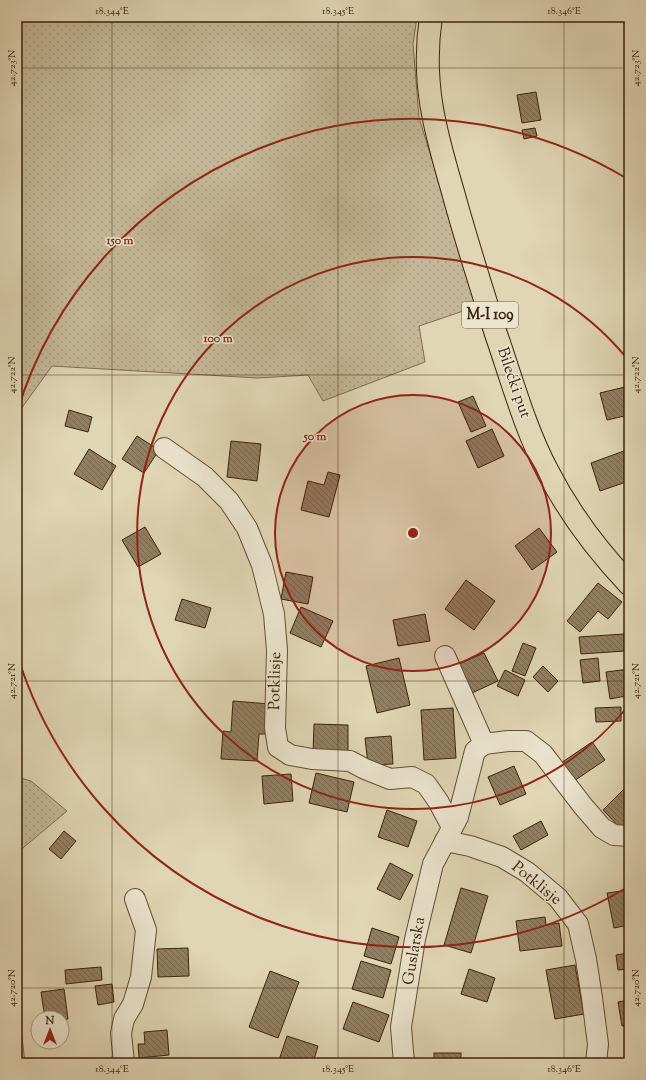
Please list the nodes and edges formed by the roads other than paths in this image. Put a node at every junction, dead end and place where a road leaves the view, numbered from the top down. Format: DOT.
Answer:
graph roads {
  1 [pos="431,17"];
  2 [pos="164,448"];
  3 [pos="629,584"];
  4 [pos="445,656"];
  5 [pos="484,744"];
  6 [pos="448,834"];
  7 [pos="629,836"];
  8 [pos="135,899"];
  9 [pos="124,1063"];
  10 [pos="404,1063"];
  11 [pos="596,1063"];
  1 -- 3 [label="main road, Bilećki put / M-I 109"];
  2 -- 6 [label="street, Potklisje"];
  4 -- 5 [label="street"];
  5 -- 6 [label="street, Guslarska"];
  5 -- 7 [label="street"];
  6 -- 10 [label="street, Guslarska"];
  6 -- 11 [label="street, Potklisje"];
  8 -- 9 [label="street"];
}
